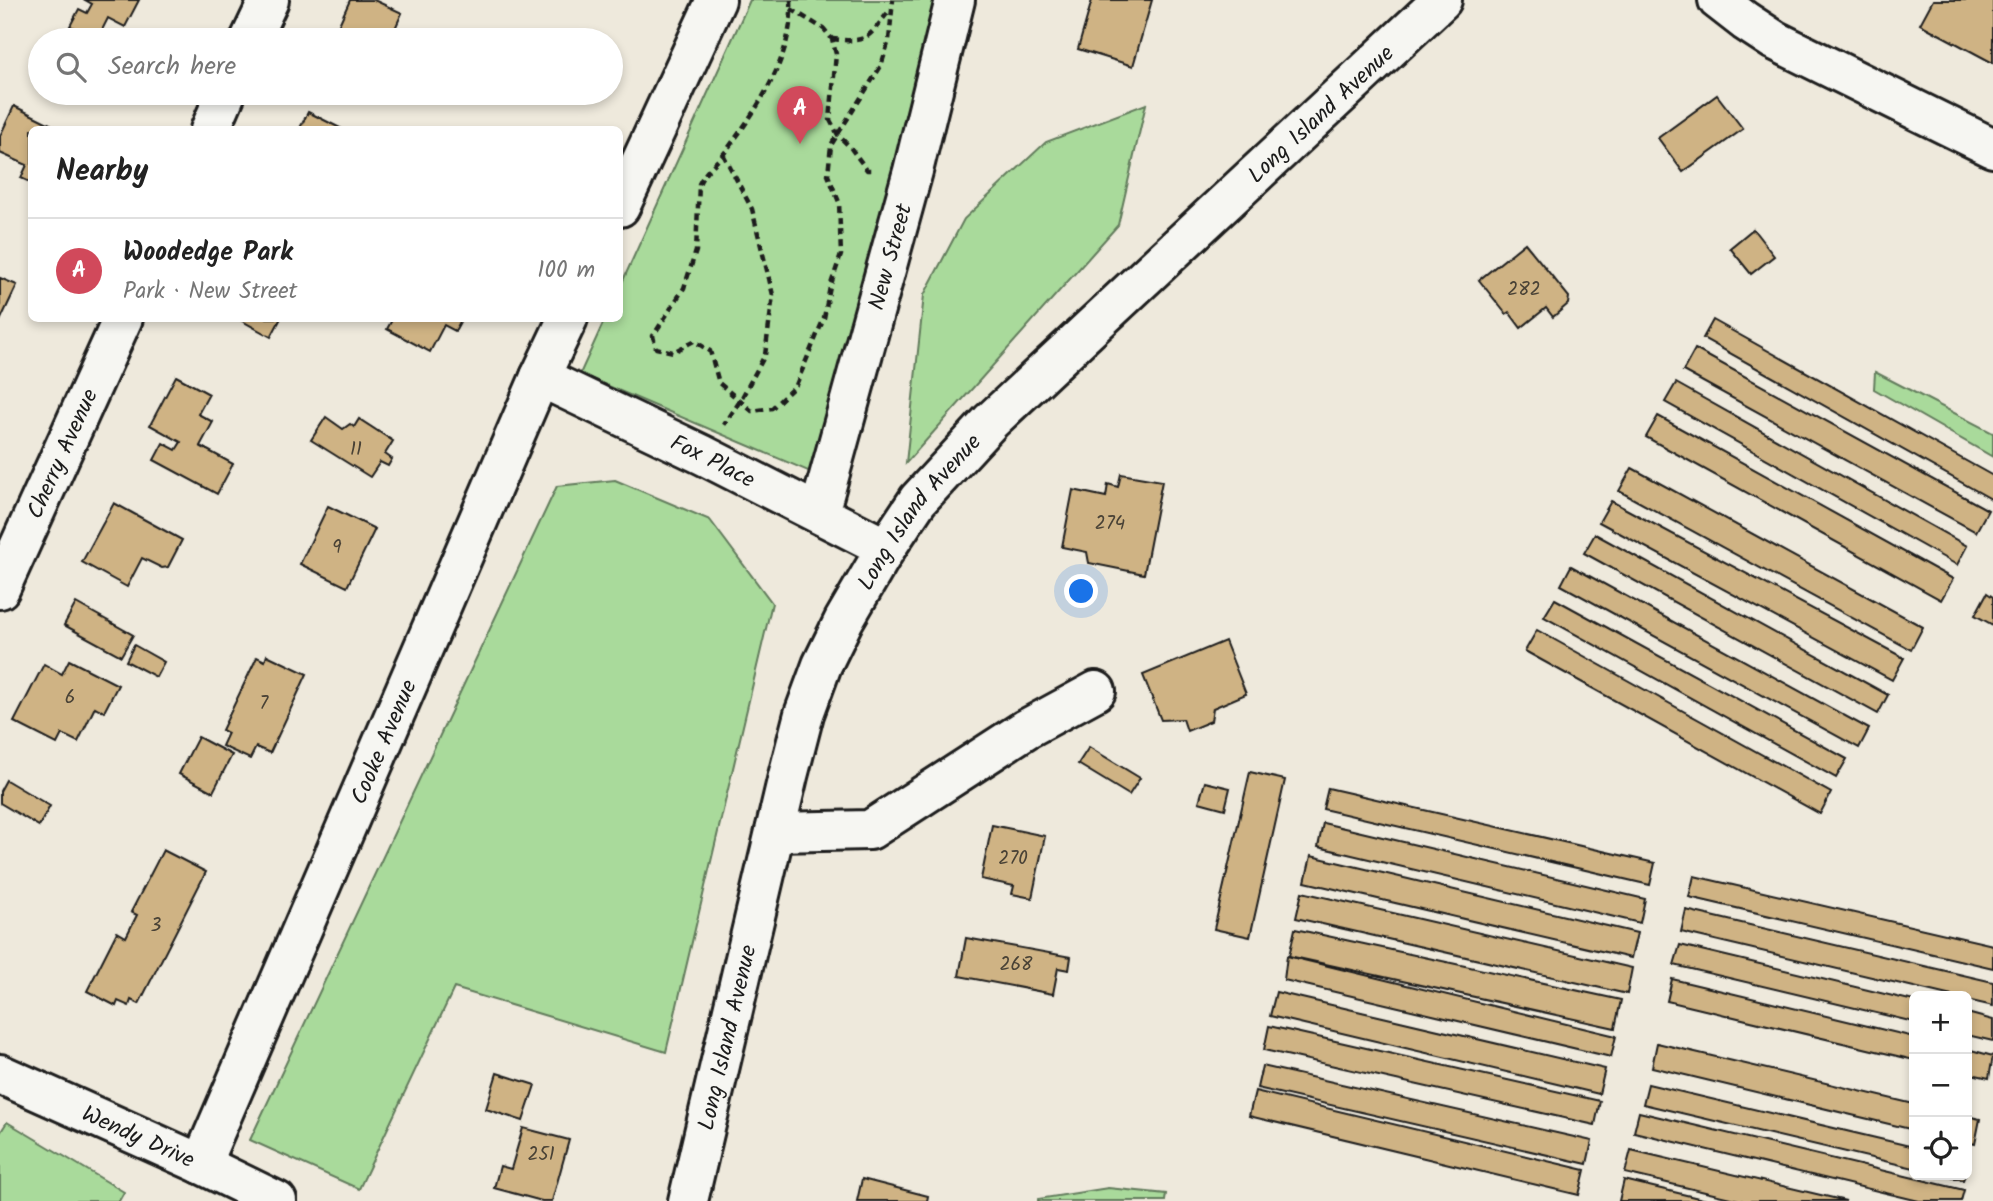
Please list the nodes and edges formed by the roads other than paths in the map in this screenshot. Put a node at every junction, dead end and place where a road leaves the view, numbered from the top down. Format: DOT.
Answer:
graph roads {
  1 [pos="269,0"];
  2 [pos="716,0"];
  3 [pos="956,0"];
  4 [pos="1442,0"];
  5 [pos="1718,0"];
  6 [pos="256,28"];
  7 [pos="221,105"];
  8 [pos="212,126"];
  9 [pos="1993,148"];
  10 [pos="623,201"];
  11 [pos="121,322"];
  12 [pos="566,322"];
  13 [pos="540,377"];
  14 [pos="819,513"];
  15 [pos="886,548"];
  16 [pos="0,589"];
  17 [pos="1096,691"];
  18 [pos="775,832"];
  19 [pos="0,1074"];
  20 [pos="201,1164"];
  21 [pos="277,1201"];
  22 [pos="688,1201"];
  1 -- 6 [label="street"];
  2 -- 10 [label="street"];
  3 -- 14 [label="street, New Street"];
  4 -- 15 [label="street, Long Island Avenue"];
  5 -- 9 [label="street"];
  7 -- 8 [label="street"];
  11 -- 16 [label="street, Cherry Avenue"];
  12 -- 13 [label="street, Cooke Avenue"];
  13 -- 14 [label="street, Fox Place"];
  13 -- 20 [label="street, Cooke Avenue"];
  14 -- 15 [label="street, Fox Place"];
  15 -- 18 [label="street, Long Island Avenue"];
  17 -- 18 [label="street"];
  18 -- 22 [label="street, Long Island Avenue"];
  19 -- 20 [label="street, Wendy Drive"];
  20 -- 21 [label="street, Wendy Drive"];
}
